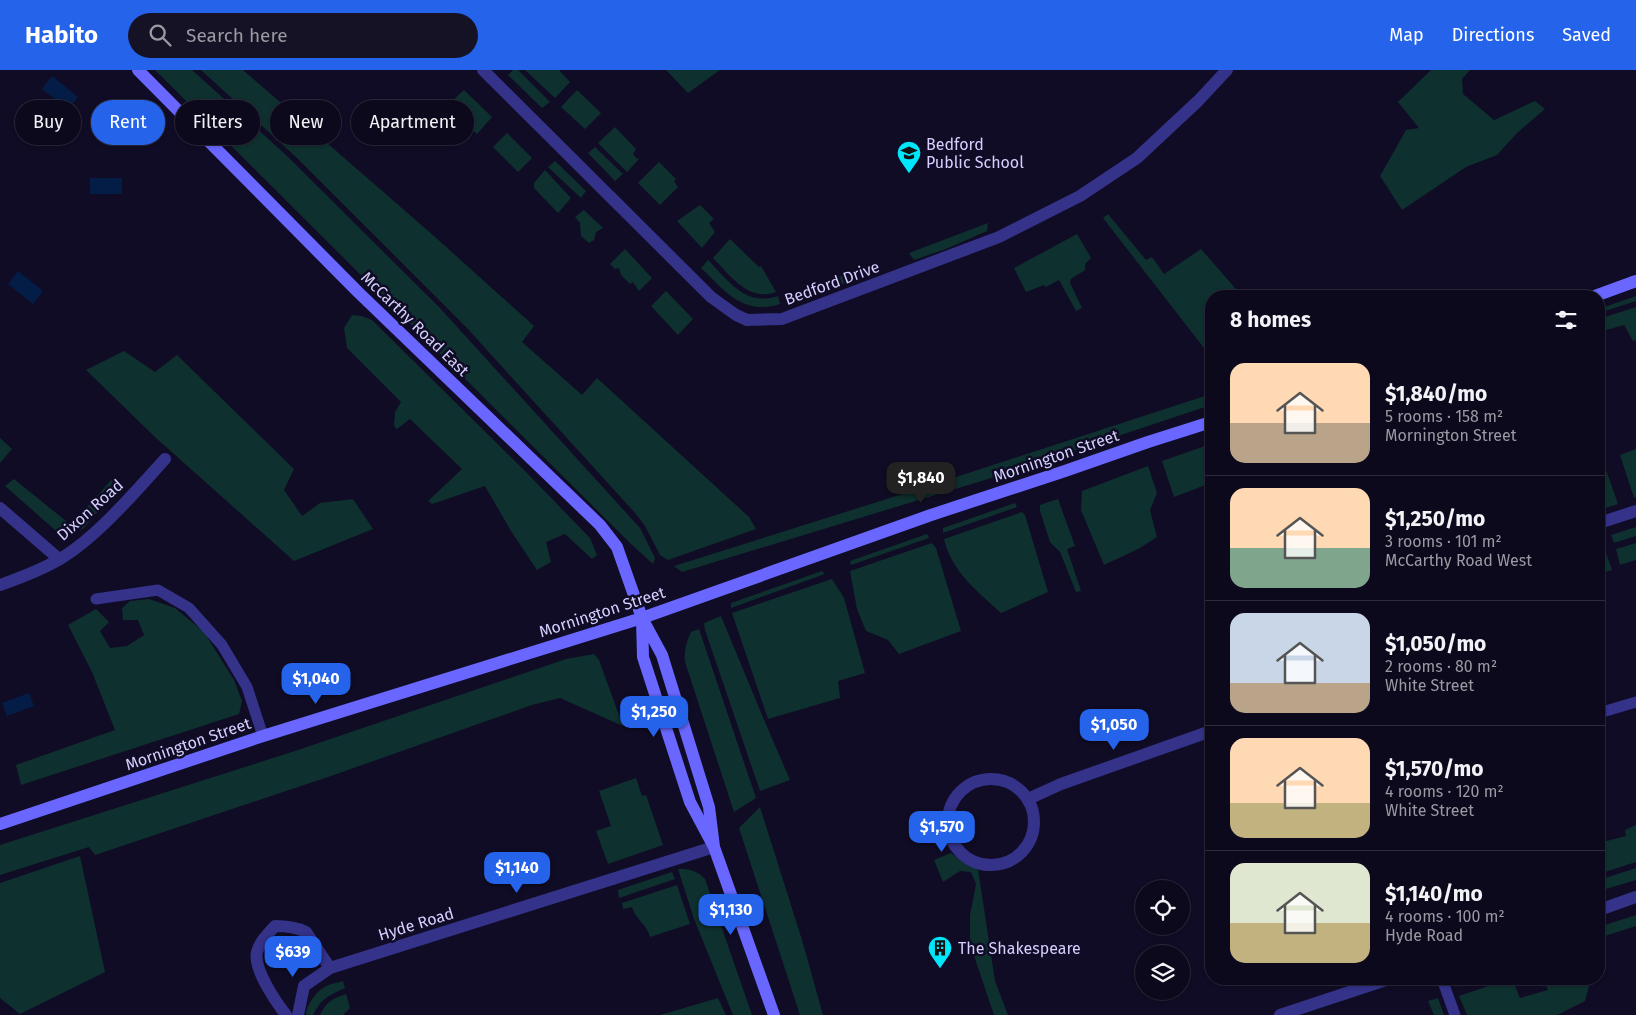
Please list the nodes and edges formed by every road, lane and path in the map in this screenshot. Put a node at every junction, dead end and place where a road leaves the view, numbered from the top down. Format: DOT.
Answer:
graph roads {
  1 [pos="138,70"];
  2 [pos="484,70"];
  3 [pos="1227,70"];
  4 [pos="1636,281"];
  5 [pos="1605,292"];
  6 [pos="1205,424"];
  7 [pos="165,459"];
  8 [pos="0,508"];
  9 [pos="1636,511"];
  10 [pos="1605,521"];
  11 [pos="59,559"];
  12 [pos="0,585"];
  13 [pos="96,599"];
  14 [pos="642,618"];
  15 [pos="1636,702"];
  16 [pos="1605,711"];
  17 [pos="1205,733"];
  18 [pos="263,736"];
  19 [pos="1028,799"];
  20 [pos="0,824"];
  21 [pos="714,847"];
  22 [pos="1636,898"];
  23 [pos="1605,908"];
  24 [pos="330,968"];
  25 [pos="1372,985"];
  26 [pos="1444,985"];
  27 [pos="286,1015"];
  28 [pos="298,1015"];
  29 [pos="774,1015"];
  30 [pos="1280,1015"];
  31 [pos="1455,1015"];
  1 -- 14 [label="street, McCarthy Road East"];
  2 -- 3 [label="street, Bedford Drive"];
  4 -- 5 [label="street"];
  6 -- 14 [label="street, Mornington Street"];
  7 -- 11 [label="street, Dixon Road"];
  8 -- 11 [label="street"];
  9 -- 10 [label="street"];
  11 -- 12 [label="street, Dixon Road"];
  13 -- 18 [label="lane"];
  14 -- 18 [label="street, Mornington Street"];
  14 -- 21 [label="street"];
  14 -- 21 [label="street"];
  15 -- 16 [label="lane"];
  17 -- 19 [label="street"];
  18 -- 20 [label="street, Mornington Street"];
  19 -- 19 [label="street"];
  21 -- 24 [label="street, Hyde Road"];
  21 -- 29 [label="street"];
  22 -- 23 [label="street"];
  24 -- 27 [label="street"];
  24 -- 28 [label="street, Hyde Road"];
  25 -- 30 [label="street"];
  26 -- 31 [label="lane"];
}
